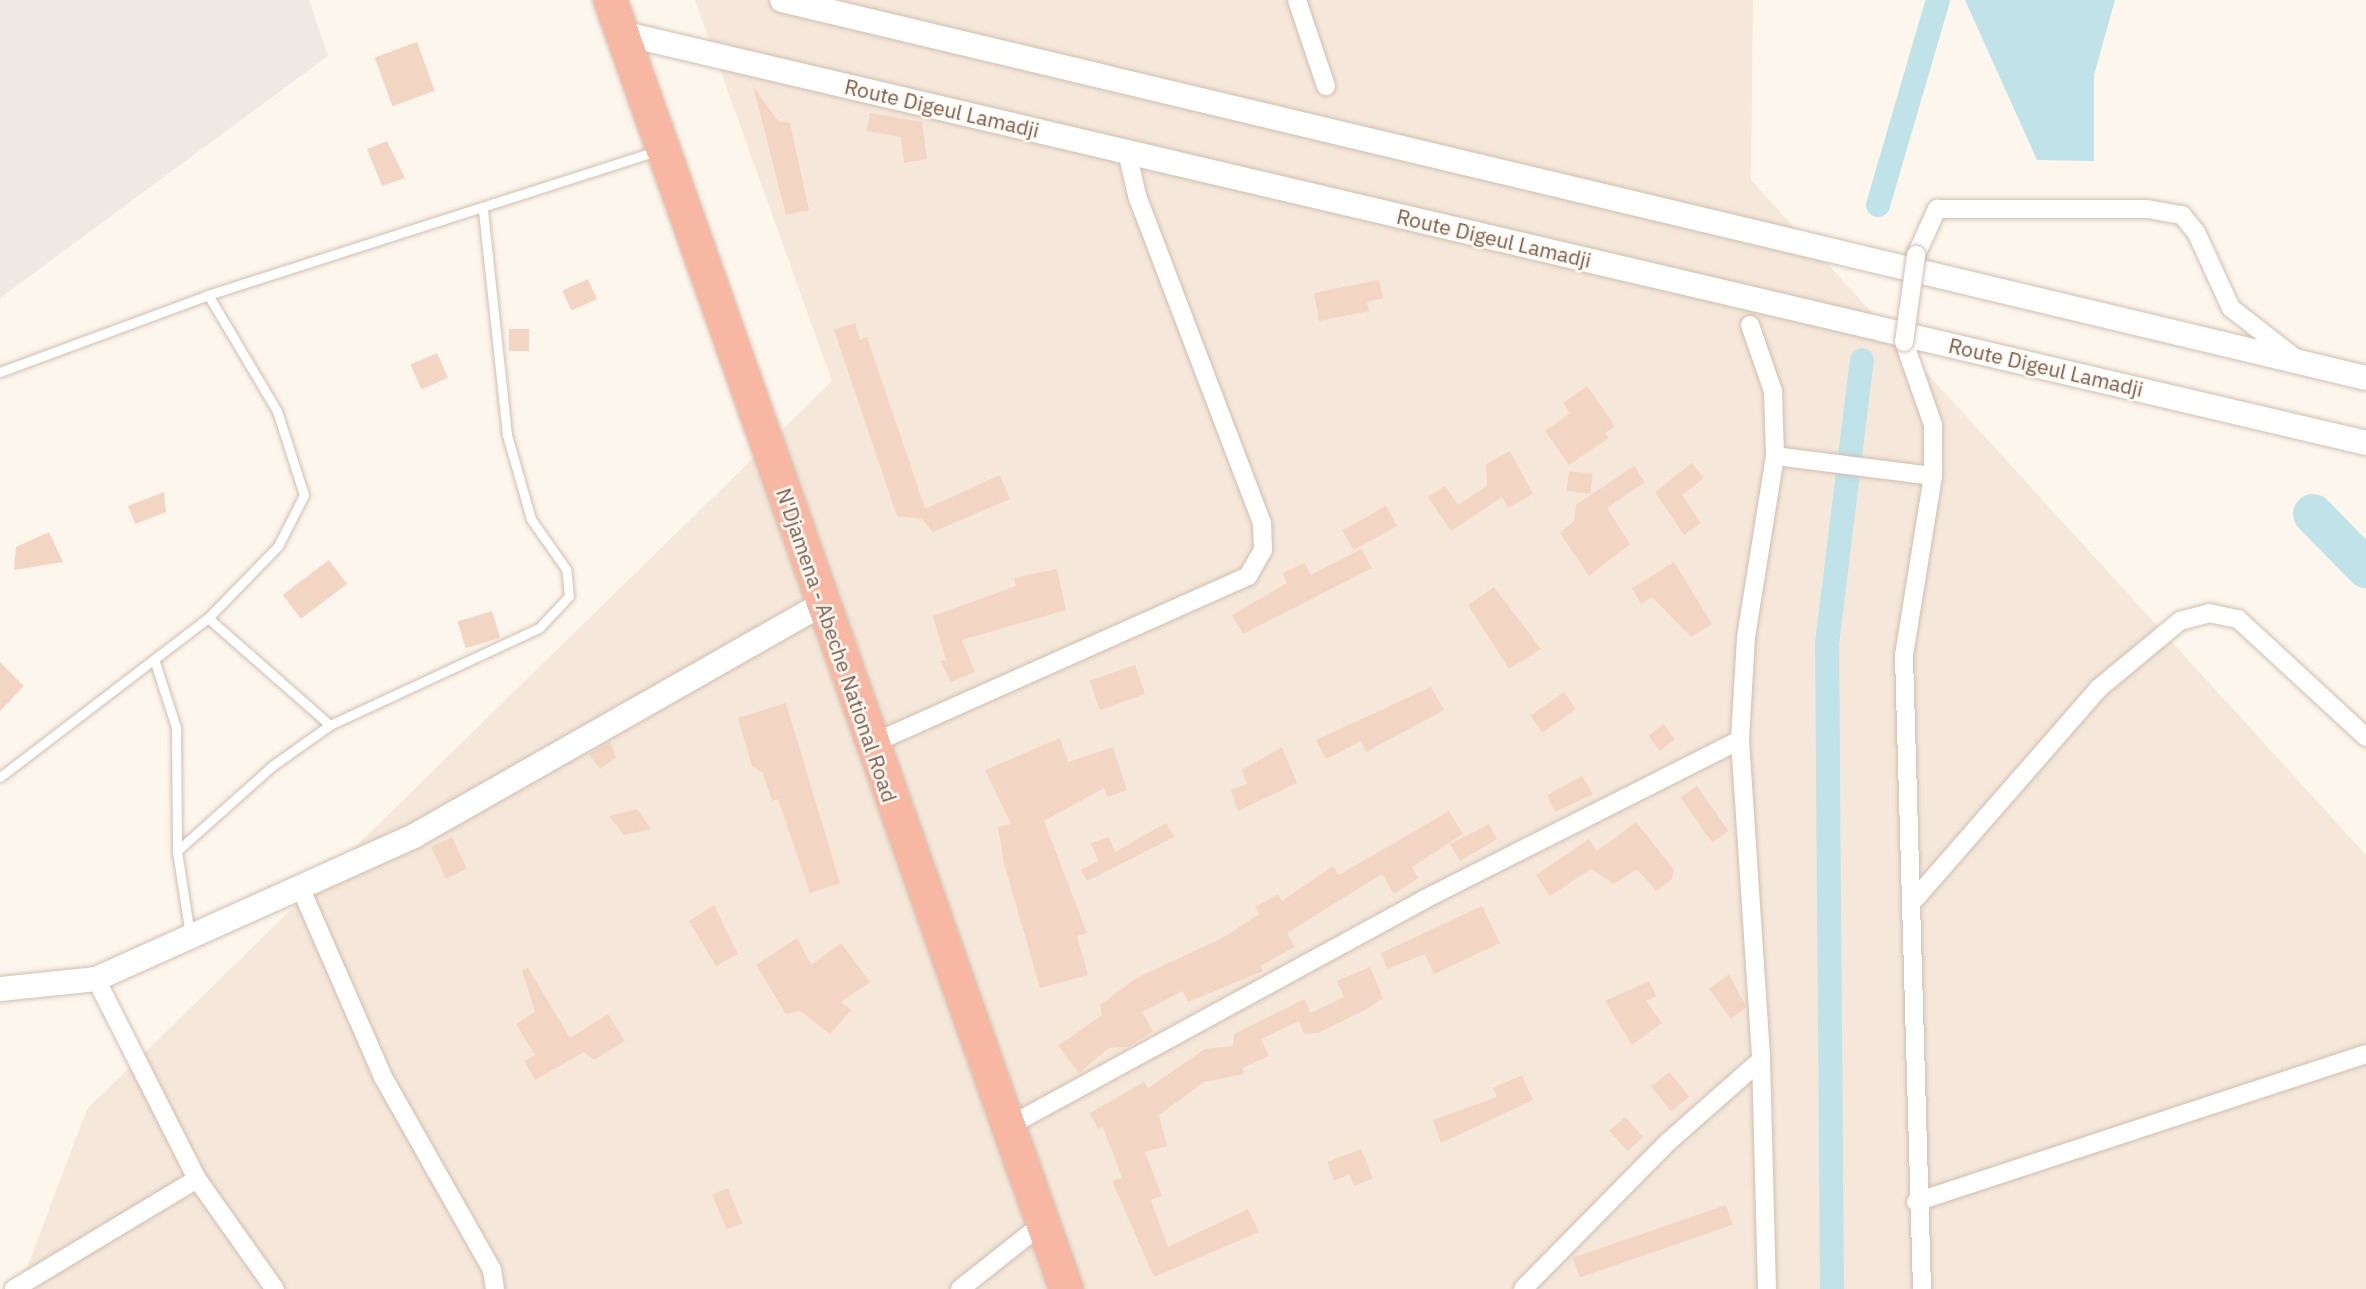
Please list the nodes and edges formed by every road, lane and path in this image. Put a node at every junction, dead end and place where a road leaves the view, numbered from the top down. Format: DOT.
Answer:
graph roads {
  1 [pos="610,0"];
  2 [pos="782,0"];
  3 [pos="1297,0"];
  4 [pos="621,33"];
  5 [pos="1326,86"];
  6 [pos="661,149"];
  7 [pos="1127,152"];
  8 [pos="483,209"];
  9 [pos="208,295"];
  10 [pos="1749,325"];
  11 [pos="2298,361"];
  12 [pos="0,372"];
  13 [pos="2366,378"];
  14 [pos="2366,443"];
  15 [pos="1775,456"];
  16 [pos="1933,475"];
  17 [pos="824,604"];
  18 [pos="208,618"];
  19 [pos="153,659"];
  20 [pos="330,725"];
  21 [pos="2366,737"];
  22 [pos="1740,740"];
  23 [pos="871,744"];
  24 [pos="0,777"];
  25 [pos="177,851"];
  26 [pos="300,887"];
  27 [pos="1915,899"];
  28 [pos="190,937"];
  29 [pos="96,979"];
  30 [pos="0,989"];
  31 [pos="2366,1054"];
  32 [pos="1761,1060"];
  33 [pos="1006,1127"];
  34 [pos="197,1179"];
  35 [pos="1916,1202"];
  36 [pos="1042,1224"];
  37 [pos="14,1289"];
  38 [pos="275,1289"];
  39 [pos="495,1289"];
  40 [pos="960,1289"];
  41 [pos="1066,1289"];
  42 [pos="1523,1289"];
  43 [pos="1767,1289"];
  44 [pos="1922,1289"];
  1 -- 4 [label="highway, N'Djamena - Abeche National Road"];
  2 -- 11 [label="main road"];
  3 -- 5 [label="street"];
  4 -- 6 [label="highway, N'Djamena - Abeche National Road"];
  4 -- 7 [label="main road, Route Digeul Lamadji"];
  6 -- 8 [label="lane"];
  6 -- 17 [label="highway, N'Djamena - Abeche National Road"];
  7 -- 14 [label="main road, Route Digeul Lamadji"];
  7 -- 23 [label="street"];
  8 -- 9 [label="lane"];
  8 -- 20 [label="lane"];
  9 -- 12 [label="lane"];
  9 -- 18 [label="lane"];
  10 -- 15 [label="street"];
  11 -- 13 [label="main road"];
  11 -- 16 [label="street, bridge"];
  15 -- 16 [label="street"];
  15 -- 22 [label="street"];
  16 -- 27 [label="street"];
  17 -- 23 [label="highway, N'Djamena - Abeche National Road"];
  17 -- 26 [label="main road"];
  18 -- 19 [label="lane"];
  18 -- 20 [label="lane"];
  19 -- 24 [label="lane"];
  19 -- 25 [label="lane"];
  20 -- 25 [label="lane"];
  21 -- 27 [label="street"];
  22 -- 32 [label="street"];
  22 -- 33 [label="street"];
  23 -- 33 [label="highway, N'Djamena - Abeche National Road"];
  25 -- 28 [label="lane"];
  26 -- 28 [label="main road"];
  26 -- 39 [label="street"];
  27 -- 35 [label="street"];
  28 -- 29 [label="main road"];
  29 -- 30 [label="main road"];
  29 -- 34 [label="street"];
  31 -- 35 [label="street"];
  32 -- 42 [label="street"];
  32 -- 43 [label="street"];
  33 -- 36 [label="highway, N'Djamena - Abeche National Road"];
  34 -- 37 [label="street"];
  34 -- 38 [label="street"];
  35 -- 44 [label="street"];
  36 -- 40 [label="street"];
  36 -- 41 [label="highway, N'Djamena - Abeche National Road"];
}
